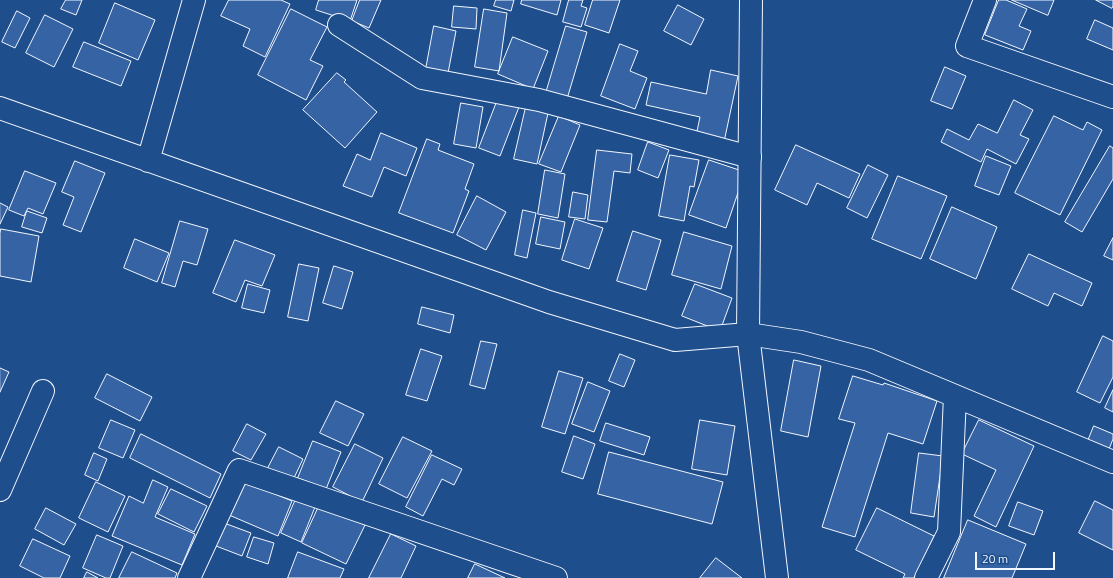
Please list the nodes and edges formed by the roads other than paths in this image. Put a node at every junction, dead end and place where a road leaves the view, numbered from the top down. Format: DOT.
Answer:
graph roads {
  1 [pos="194,0"];
  2 [pos="751,0"];
  3 [pos="984,0"];
  4 [pos="339,25"];
  5 [pos="1113,97"];
  6 [pos="0,108"];
  7 [pos="750,157"];
  8 [pos="148,161"];
  9 [pos="748,334"];
  10 [pos="44,391"];
  11 [pos="955,396"];
  12 [pos="1113,462"];
  13 [pos="0,490"];
  14 [pos="189,578"];
  15 [pos="556,578"];
  16 [pos="776,578"];
  17 [pos="926,578"];
  1 -- 8 [label="street"];
  2 -- 7 [label="street"];
  3 -- 5 [label="street"];
  4 -- 7 [label="street"];
  6 -- 8 [label="street"];
  7 -- 9 [label="street"];
  8 -- 9 [label="street"];
  9 -- 11 [label="street"];
  9 -- 16 [label="street"];
  10 -- 13 [label="street"];
  11 -- 12 [label="street"];
  11 -- 17 [label="street"];
  14 -- 15 [label="street"];
}
